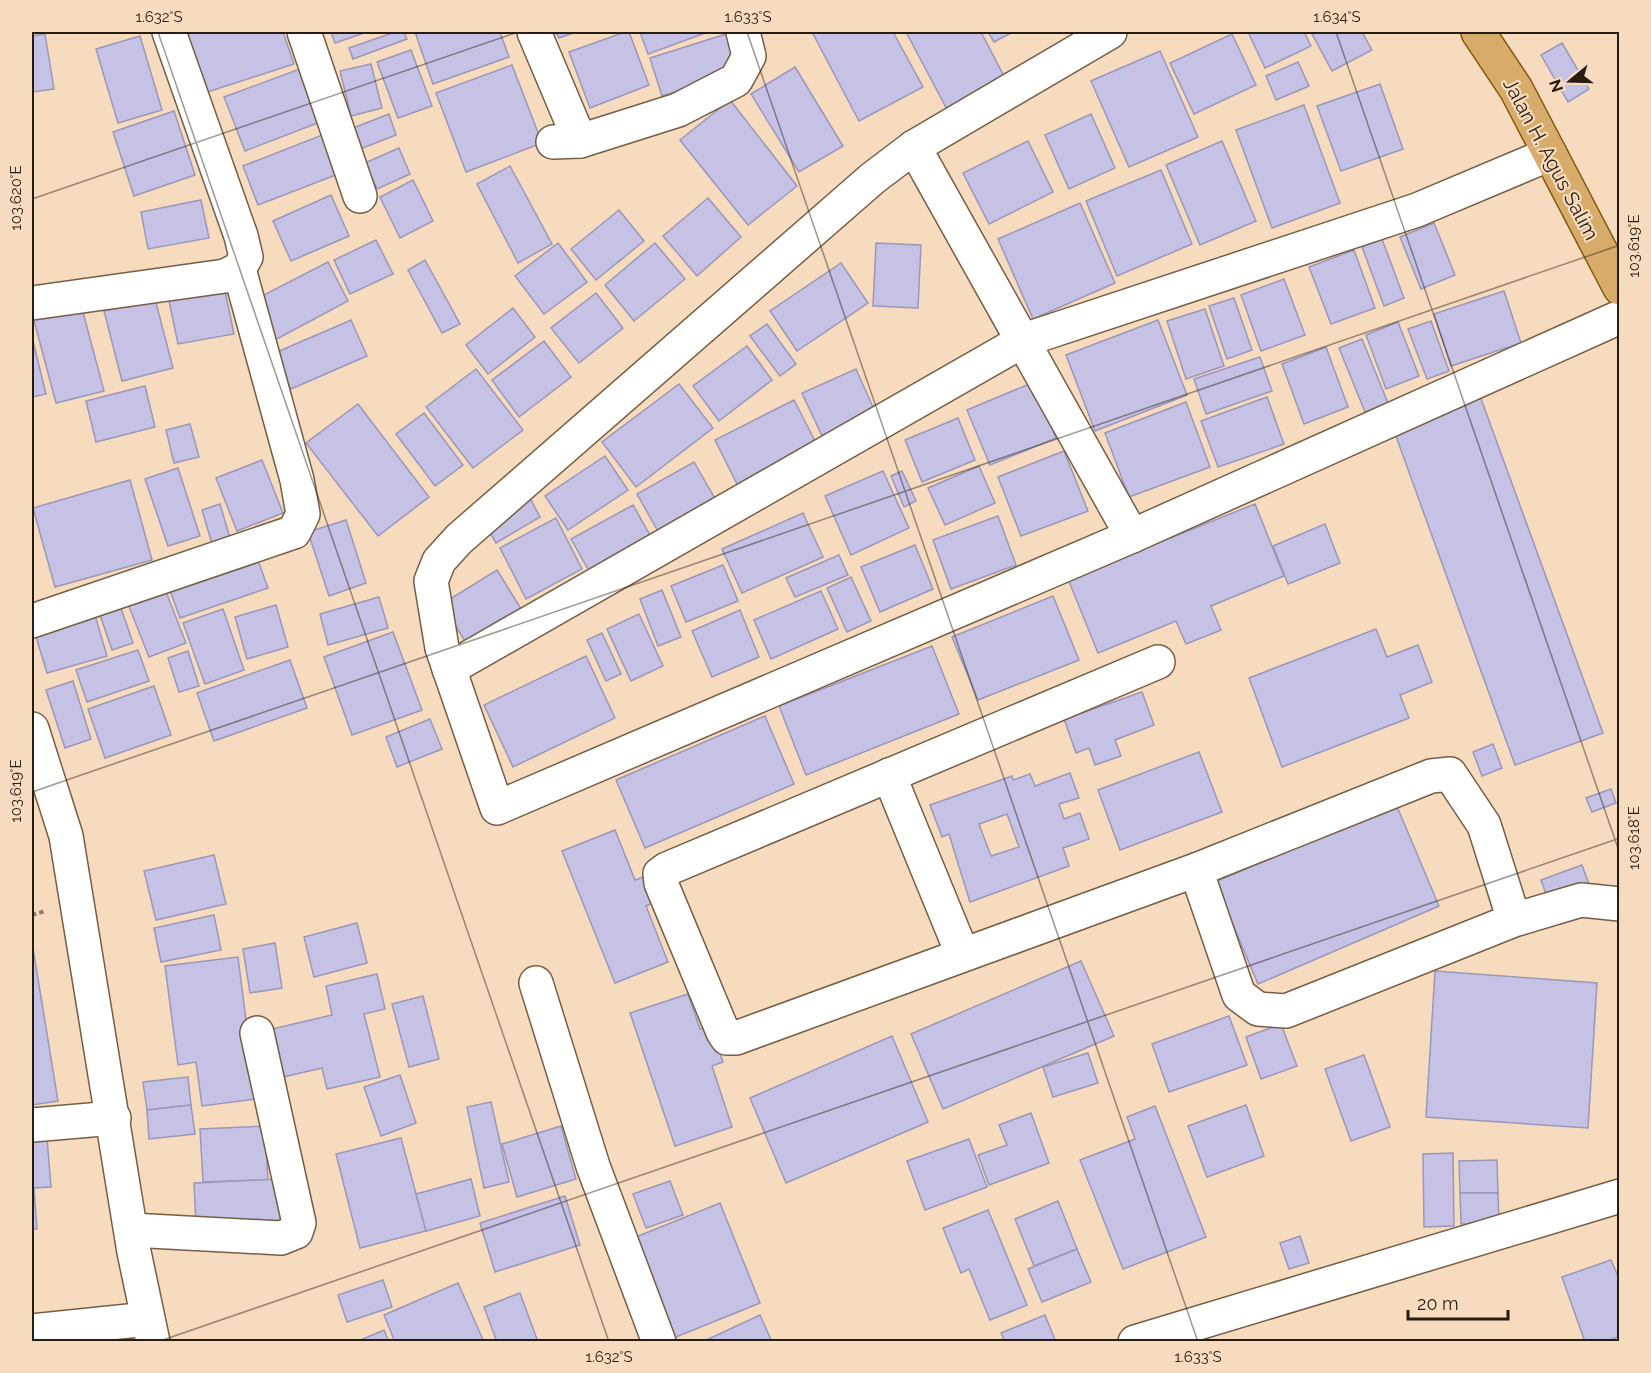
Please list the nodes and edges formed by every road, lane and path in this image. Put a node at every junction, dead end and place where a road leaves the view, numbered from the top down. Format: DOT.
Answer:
graph roads {
  1 [pos="169,32"];
  2 [pos="304,32"];
  3 [pos="534,32"];
  4 [pos="743,32"];
  5 [pos="1110,32"];
  6 [pos="1478,32"];
  7 [pos="914,147"];
  8 [pos="1550,154"];
  9 [pos="360,195"];
  10 [pos="239,268"];
  11 [pos="1620,288"];
  12 [pos="32,303"];
  13 [pos="1620,317"];
  14 [pos="1024,340"];
  15 [pos="1132,536"];
  16 [pos="32,621"];
  17 [pos="1158,662"];
  18 [pos="449,669"];
  19 [pos="32,729"];
  20 [pos="38,773"];
  21 [pos="889,775"];
  22 [pos="1196,870"];
  23 [pos="1620,904"];
  24 [pos="1514,920"];
  25 [pos="962,953"];
  26 [pos="536,982"];
  27 [pos="257,1033"];
  28 [pos="114,1118"];
  29 [pos="32,1125"];
  30 [pos="1620,1196"];
  31 [pos="131,1230"];
  32 [pos="151,1330"];
  33 [pos="32,1331"];
  34 [pos="659,1341"];
  35 [pos="1135,1341"];
  1 -- 10 [label="street"];
  2 -- 9 [label="street"];
  3 -- 4 [label="street"];
  5 -- 7 [label="street"];
  6 -- 8 [label="main road, Jalan H. Agus Salim"];
  7 -- 14 [label="street"];
  7 -- 18 [label="street"];
  8 -- 11 [label="main road, Jalan H. Agus Salim"];
  8 -- 14 [label="street"];
  10 -- 12 [label="street"];
  10 -- 16 [label="street"];
  13 -- 15 [label="street"];
  14 -- 15 [label="street"];
  14 -- 18 [label="street"];
  15 -- 18 [label="street"];
  17 -- 21 [label="street"];
  19 -- 20 [label="street"];
  20 -- 28 [label="street"];
  21 -- 25 [label="street"];
  21 -- 25 [label="street"];
  22 -- 24 [label="street"];
  22 -- 24 [label="street"];
  22 -- 25 [label="street"];
  23 -- 24 [label="street"];
  26 -- 34 [label="street"];
  27 -- 31 [label="street"];
  28 -- 29 [label="street"];
  28 -- 31 [label="street"];
  30 -- 35 [label="street"];
  31 -- 32 [label="street"];
  32 -- 33 [label="street"];
}
